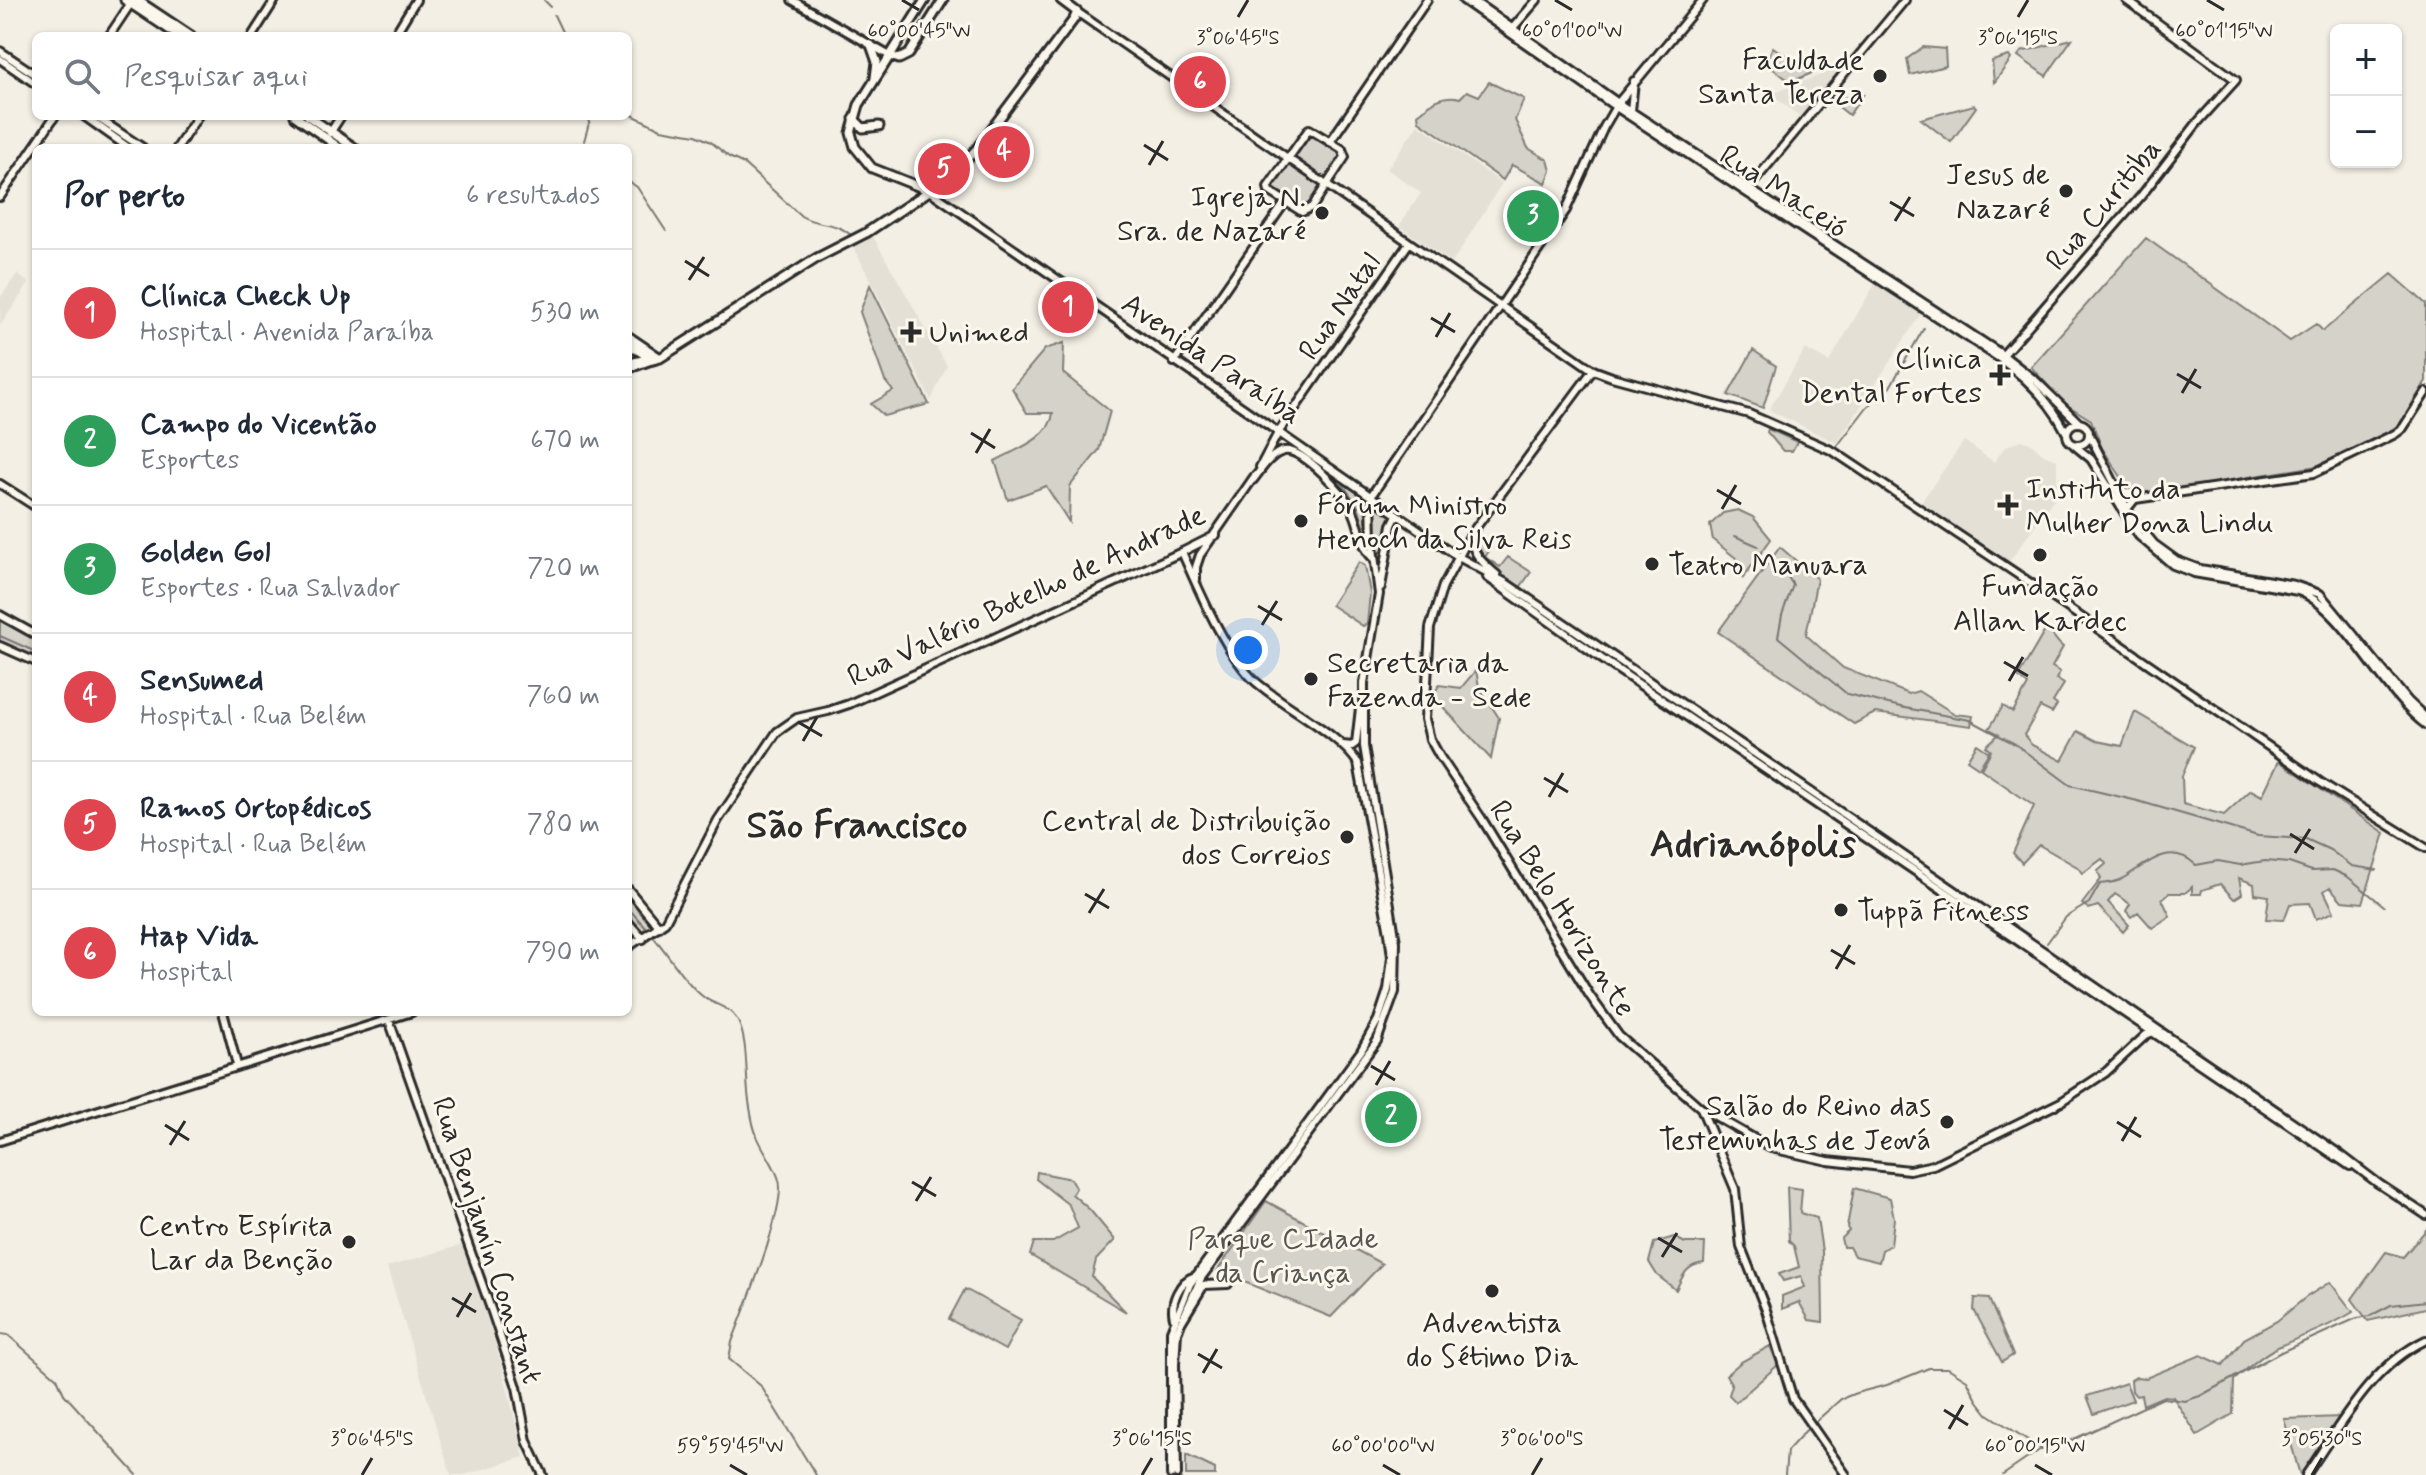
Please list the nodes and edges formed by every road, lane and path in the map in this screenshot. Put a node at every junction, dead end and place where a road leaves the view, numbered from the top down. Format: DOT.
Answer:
graph roads {
  1 [pos="275,0"];
  2 [pos="416,0"];
  3 [pos="792,0"];
  4 [pos="925,0"];
  5 [pos="943,0"];
  6 [pos="1061,0"];
  7 [pos="1427,0"];
  8 [pos="1463,0"];
  9 [pos="1472,0"];
  10 [pos="1537,0"];
  11 [pos="1703,0"];
  12 [pos="1905,0"];
  13 [pos="2126,0"];
  14 [pos="132,1"];
  15 [pos="1077,12"];
  16 [pos="1511,30"];
  17 [pos="112,32"];
  18 [pos="177,32"];
  19 [pos="255,32"];
  20 [pos="396,32"];
  21 [pos="871,45"];
  22 [pos="0,51"];
  23 [pos="890,56"];
  24 [pos="0,59"];
  25 [pos="32,72"];
  26 [pos="32,81"];
  27 [pos="874,81"];
  28 [pos="1634,81"];
  29 [pos="1617,105"];
  30 [pos="1631,111"];
  31 [pos="854,119"];
  32 [pos="52,120"];
  33 [pos="90,120"];
  34 [pos="101,120"];
  35 [pos="195,120"];
  36 [pos="302,120"];
  37 [pos="312,120"];
  38 [pos="338,120"];
  39 [pos="879,126"];
  40 [pos="328,135"];
  41 [pos="1330,142"];
  42 [pos="36,144"];
  43 [pos="123,144"];
  44 [pos="137,144"];
  45 [pos="180,144"];
  46 [pos="336,144"];
  47 [pos="347,144"];
  48 [pos="32,150"];
  49 [pos="1288,156"];
  50 [pos="1326,185"];
  51 [pos="1748,189"];
  52 [pos="930,191"];
  53 [pos="0,197"];
  54 [pos="1286,201"];
  55 [pos="1409,243"];
  56 [pos="1501,307"];
  57 [pos="632,346"];
  58 [pos="2003,355"];
  59 [pos="655,358"];
  60 [pos="1174,362"];
  61 [pos="632,365"];
  62 [pos="1593,370"];
  63 [pos="2026,377"];
  64 [pos="2034,384"];
  65 [pos="2426,392"];
  66 [pos="2078,422"];
  67 [pos="2066,432"];
  68 [pos="1278,433"];
  69 [pos="2089,434"];
  70 [pos="2074,445"];
  71 [pos="1253,480"];
  72 [pos="0,484"];
  73 [pos="2115,492"];
  74 [pos="1371,496"];
  75 [pos="2121,498"];
  76 [pos="2139,498"];
  77 [pos="32,504"];
  78 [pos="2127,509"];
  79 [pos="1397,515"];
  80 [pos="1471,534"];
  81 [pos="1216,535"];
  82 [pos="1182,552"];
  83 [pos="1457,556"];
  84 [pos="1374,559"];
  85 [pos="1479,569"];
  86 [pos="1506,583"];
  87 [pos="1197,587"];
  88 [pos="1379,594"];
  89 [pos="0,615"];
  90 [pos="32,633"];
  91 [pos="0,646"];
  92 [pos="1623,657"];
  93 [pos="32,660"];
  94 [pos="1626,665"];
  95 [pos="1363,691"];
  96 [pos="2426,718"];
  97 [pos="2426,725"];
  98 [pos="1340,744"];
  99 [pos="2426,848"];
  100 [pos="632,894"];
  101 [pos="632,926"];
  102 [pos="658,927"];
  103 [pos="644,937"];
  104 [pos="632,944"];
  105 [pos="224,1016"];
  106 [pos="400,1016"];
  107 [pos="389,1020"];
  108 [pos="2144,1026"];
  109 [pos="2153,1032"];
  110 [pos="2135,1045"];
  111 [pos="237,1065"];
  112 [pos="2251,1096"];
  113 [pos="1701,1108"];
  114 [pos="0,1141"];
  115 [pos="2426,1215"];
  116 [pos="1208,1270"];
  117 [pos="1200,1280"];
  118 [pos="1215,1280"];
  119 [pos="1228,1284"];
  120 [pos="1177,1321"];
  121 [pos="2426,1340"];
  122 [pos="543,1475"];
  123 [pos="1171,1475"];
  124 [pos="1177,1475"];
  125 [pos="1846,1475"];
  126 [pos="2306,1475"];
  1 -- 19 [label="main road"];
  2 -- 20 [label="main road"];
  3 -- 21 [label="main road"];
  4 -- 23 [label="main road"];
  5 -- 23 [label="main road"];
  6 -- 15 [label="main road"];
  7 -- 41 [label="main road"];
  8 -- 16 [label="main road, Rua Maceió"];
  9 -- 16 [label="main road, Rua Maceió"];
  10 -- 16 [label="main road"];
  11 -- 28 [label="main road"];
  12 -- 51 [label="main road"];
  13 -- 58 [label="main road, Rua Curitiba"];
  14 -- 17 [label="main road"];
  14 -- 18 [label="main road"];
  15 -- 49 [label="main road"];
  15 -- 52 [label="main road"];
  16 -- 29 [label="main road, Rua Maceió"];
  21 -- 23 [label="main road"];
  21 -- 27 [label="main road"];
  22 -- 25 [label="main road"];
  23 -- 27 [label="main road"];
  24 -- 26 [label="main road"];
  27 -- 31 [label="main road"];
  28 -- 29 [label="main road"];
  28 -- 30 [label="main road"];
  29 -- 30 [label="main road, Rua Maceió"];
  29 -- 56 [label="main road"];
  29 -- 63 [label="main road, Rua Maceió"];
  30 -- 51 [label="main road, Rua Maceió"];
  31 -- 39 [label="main road"];
  31 -- 52 [label="main road, Avenida Paraíba"];
  32 -- 42 [label="main road"];
  33 -- 43 [label="main road"];
  34 -- 44 [label="main road"];
  35 -- 45 [label="main road"];
  36 -- 40 [label="main road"];
  37 -- 40 [label="main road"];
  38 -- 40 [label="main road"];
  40 -- 46 [label="main road"];
  40 -- 47 [label="main road"];
  41 -- 49 [label="main road"];
  41 -- 50 [label="main road"];
  48 -- 53 [label="main road"];
  49 -- 50 [label="main road"];
  49 -- 54 [label="main road"];
  50 -- 54 [label="main road"];
  50 -- 55 [label="main road"];
  51 -- 58 [label="main road, Rua Maceió"];
  52 -- 59 [label="main road"];
  52 -- 60 [label="main road, Avenida Paraíba"];
  54 -- 60 [label="main road"];
  55 -- 56 [label="main road"];
  55 -- 68 [label="main road, Rua Natal"];
  56 -- 62 [label="main road"];
  56 -- 74 [label="main road"];
  57 -- 59 [label="main road"];
  58 -- 63 [label="main road, Rua Maceió"];
  59 -- 61 [label="main road"];
  60 -- 68 [label="main road, Avenida Paraíba"];
  62 -- 80 [label="main road, Rua Belo Horizonte"];
  62 -- 99 [label="main road"];
  63 -- 64 [label="main road, Rua Maceió"];
  64 -- 66 [label="main road, Rua Maceió"];
  64 -- 67 [label="main road, Rua Maceió"];
  65 -- 76 [label="main road"];
  66 -- 67 [label="main road"];
  66 -- 69 [label="main road"];
  67 -- 70 [label="main road"];
  68 -- 71 [label="main road, Rua Valério Botelho de Andrade"];
  68 -- 74 [label="main road, Avenida Paraíba"];
  69 -- 70 [label="main road"];
  69 -- 73 [label="main road"];
  70 -- 73 [label="main road"];
  71 -- 81 [label="main road, Rua Valério Botelho de Andrade"];
  71 -- 84 [label="main road"];
  72 -- 77 [label="main road"];
  73 -- 75 [label="main road"];
  73 -- 76 [label="main road"];
  73 -- 97 [label="main road"];
  74 -- 79 [label="main road, Avenida Paraíba"];
  74 -- 84 [label="main road"];
  75 -- 76 [label="main road"];
  75 -- 78 [label="main road"];
  76 -- 78 [label="main road"];
  78 -- 96 [label="main road"];
  79 -- 83 [label="main road, Avenida Paraíba"];
  79 -- 88 [label="main road"];
  80 -- 83 [label="main road, Rua Belo Horizonte"];
  80 -- 86 [label="main road"];
  81 -- 82 [label="main road, Rua Valério Botelho de Andrade"];
  81 -- 87 [label="main road"];
  82 -- 87 [label="main road"];
  82 -- 102 [label="main road, Rua Valério Botelho de Andrade"];
  83 -- 85 [label="main road, Avenida Paraíba"];
  83 -- 113 [label="main road, Rua Belo Horizonte"];
  84 -- 88 [label="main road"];
  85 -- 86 [label="main road"];
  85 -- 108 [label="main road"];
  86 -- 94 [label="main road"];
  87 -- 98 [label="main road"];
  88 -- 95 [label="main road"];
  89 -- 90 [label="main road"];
  91 -- 93 [label="main road"];
  92 -- 94 [label="main road"];
  94 -- 112 [label="main road"];
  95 -- 98 [label="main road"];
  95 -- 116 [label="main road"];
  98 -- 117 [label="main road"];
  100 -- 102 [label="main road"];
  101 -- 103 [label="main road"];
  102 -- 103 [label="main road, Rua Valério Botelho de Andrade"];
  103 -- 104 [label="main road, Rua Valério Botelho de Andrade"];
  105 -- 111 [label="main road"];
  106 -- 107 [label="main road"];
  107 -- 111 [label="main road"];
  107 -- 122 [label="main road, Rua Benjamín Constant"];
  108 -- 109 [label="main road"];
  108 -- 110 [label="main road, Rua Belo Horizonte"];
  109 -- 110 [label="main road, Rua Belo Horizonte"];
  109 -- 112 [label="main road"];
  110 -- 113 [label="main road, Rua Belo Horizonte"];
  111 -- 114 [label="main road"];
  112 -- 115 [label="main road"];
  113 -- 125 [label="main road"];
  116 -- 117 [label="main road"];
  116 -- 118 [label="main road"];
  117 -- 119 [label="main road"];
  117 -- 120 [label="main road"];
  117 -- 120 [label="main road"];
  120 -- 123 [label="main road"];
  120 -- 124 [label="main road"];
  121 -- 126 [label="main road"];
}
